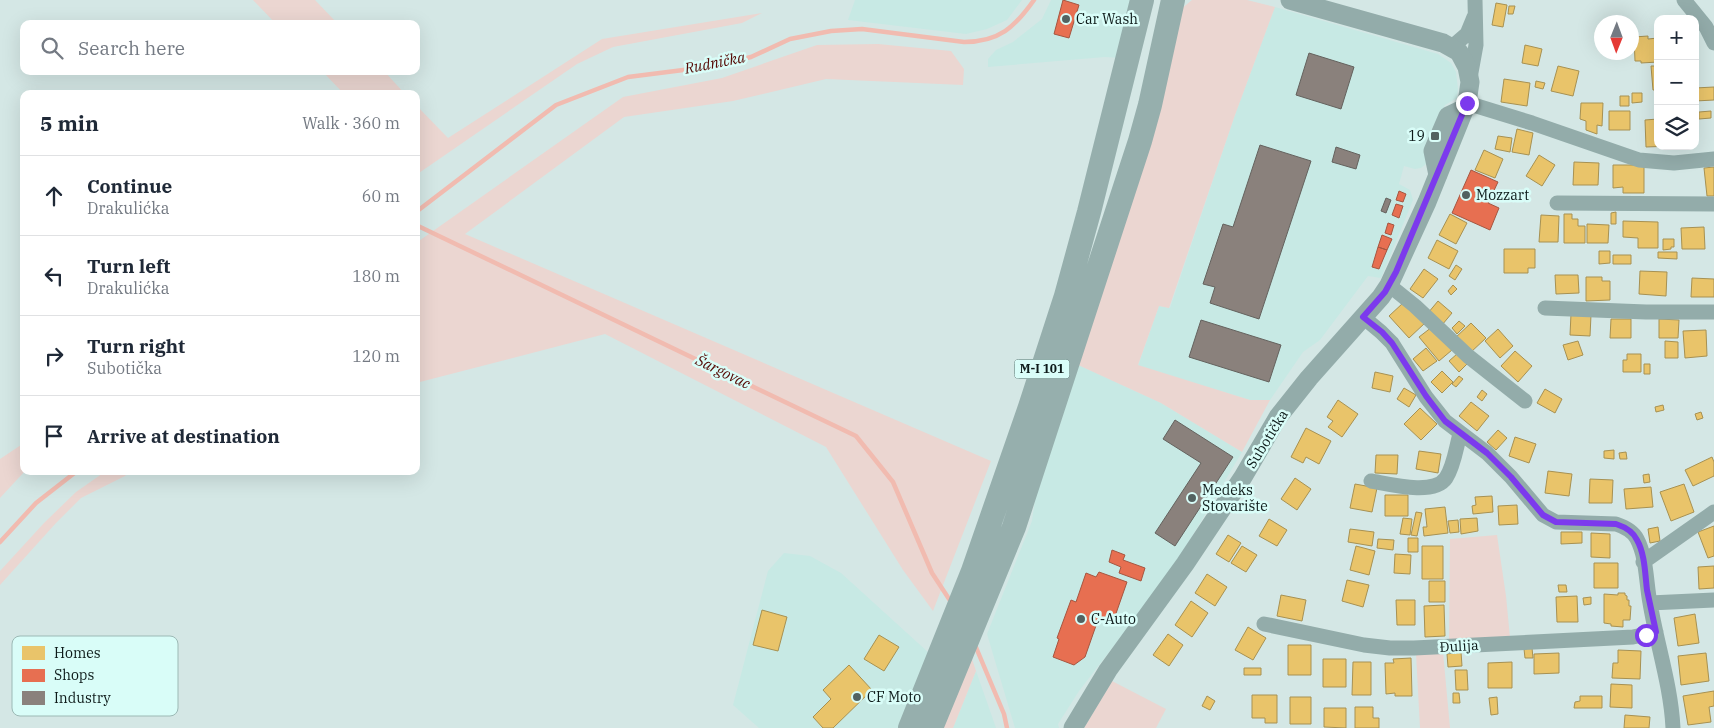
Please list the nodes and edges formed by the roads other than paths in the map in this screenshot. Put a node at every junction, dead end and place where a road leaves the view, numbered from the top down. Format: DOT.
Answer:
graph roads {
  1 [pos="1142,0"];
  2 [pos="1173,0"];
  3 [pos="1290,0"];
  4 [pos="1684,0"];
  5 [pos="1475,7"];
  6 [pos="1714,43"];
  7 [pos="1452,47"];
  8 [pos="1470,82"];
  9 [pos="1466,106"];
  10 [pos="1714,159"];
  11 [pos="1557,202"];
  12 [pos="1714,204"];
  13 [pos="1389,284"];
  14 [pos="1545,308"];
  15 [pos="1714,312"];
  16 [pos="1363,317"];
  17 [pos="1525,401"];
  18 [pos="1460,434"];
  19 [pos="1371,481"];
  20 [pos="1714,512"];
  21 [pos="1643,562"];
  22 [pos="1714,600"];
  23 [pos="1650,603"];
  24 [pos="1264,624"];
  25 [pos="1656,632"];
  26 [pos="910,728"];
  27 [pos="931,728"];
  28 [pos="1073,728"];
  29 [pos="1673,728"];
  1 -- 26 [label="main road, M-I 101"];
  2 -- 27 [label="main road, M-I 101"];
  3 -- 7 [label="street"];
  4 -- 6 [label="street"];
  5 -- 7 [label="street"];
  5 -- 8 [label="street, Subotička"];
  7 -- 8 [label="street"];
  8 -- 9 [label="street, Subotička"];
  9 -- 10 [label="street"];
  9 -- 13 [label="street, Subotička"];
  11 -- 12 [label="street"];
  13 -- 16 [label="street, Subotička"];
  13 -- 17 [label="street"];
  14 -- 15 [label="street"];
  16 -- 18 [label="street"];
  16 -- 28 [label="street, Subotička"];
  18 -- 19 [label="street"];
  18 -- 21 [label="street"];
  20 -- 21 [label="street"];
  21 -- 23 [label="street"];
  22 -- 23 [label="street"];
  23 -- 25 [label="street"];
  24 -- 25 [label="street, Đulija"];
  25 -- 29 [label="street"];
}
